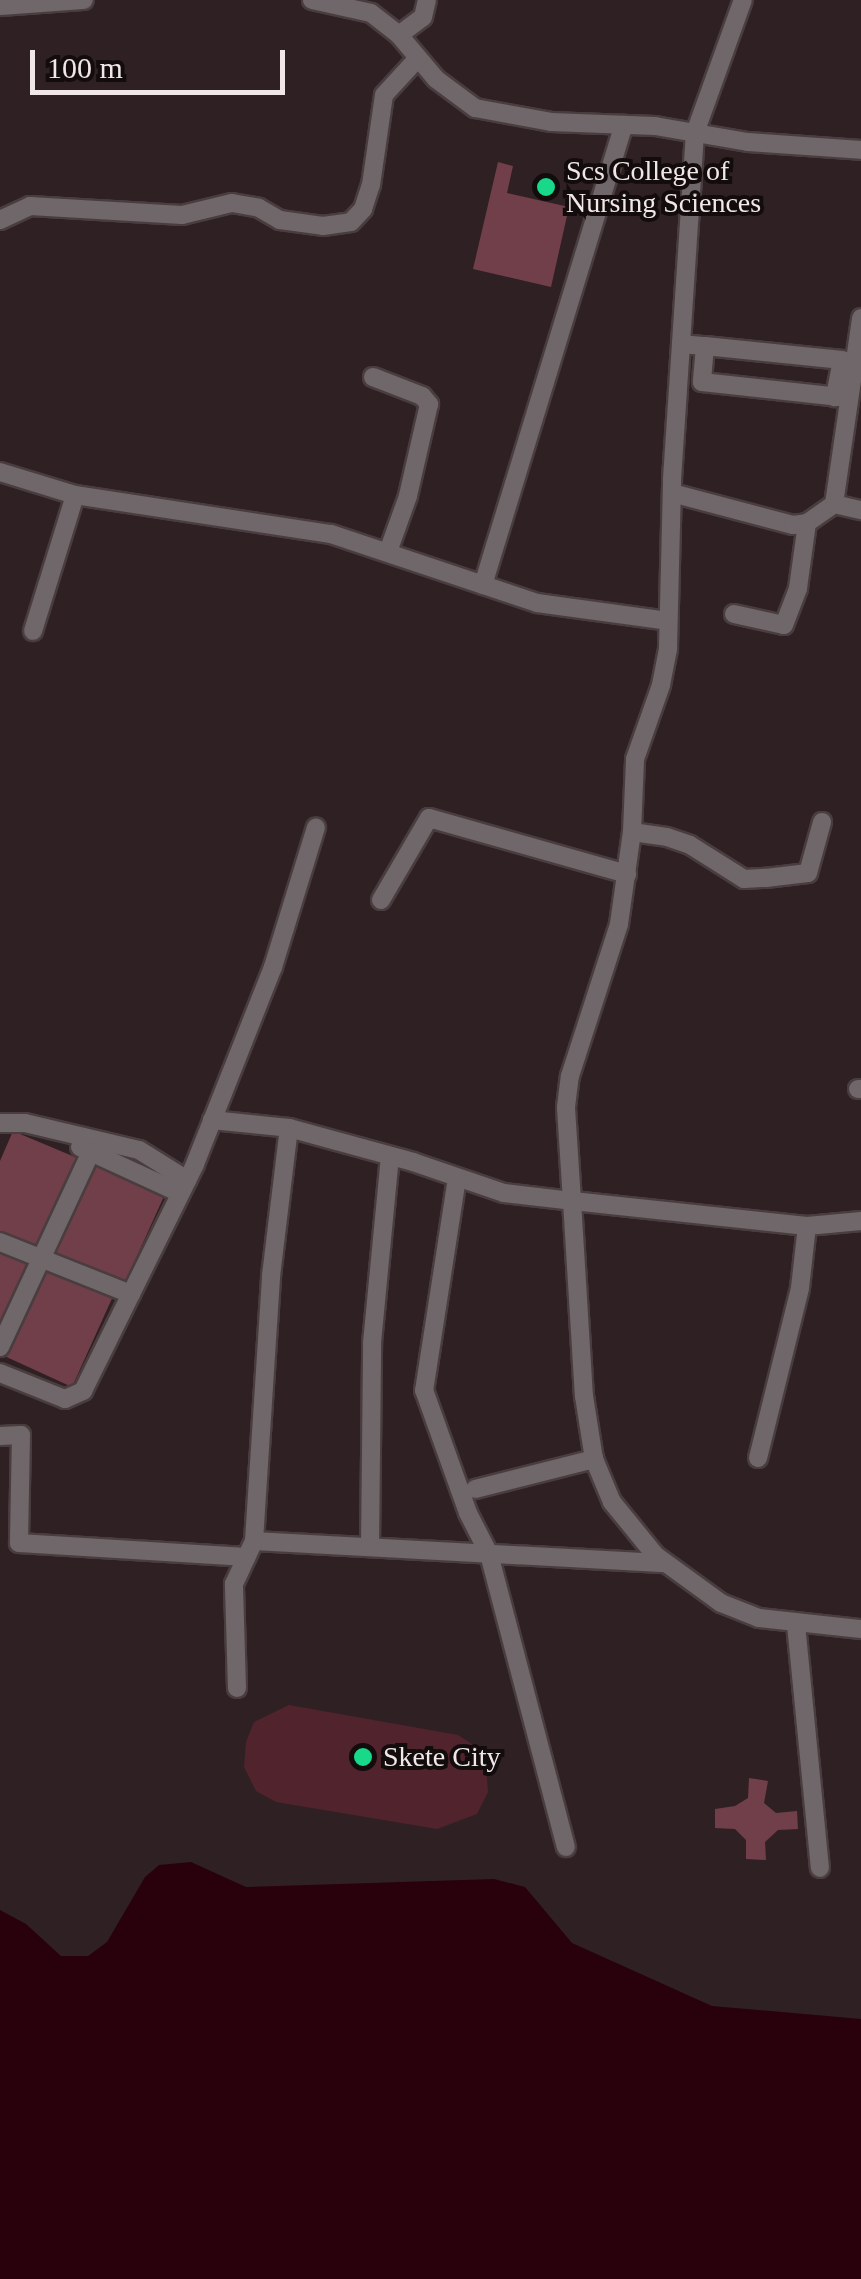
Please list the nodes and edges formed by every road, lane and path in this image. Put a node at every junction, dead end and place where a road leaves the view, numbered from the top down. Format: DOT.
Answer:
graph roads {
  1 [pos="84,0"];
  2 [pos="312,0"];
  3 [pos="427,0"];
  4 [pos="743,0"];
  5 [pos="0,6"];
  6 [pos="399,35"];
  7 [pos="418,58"];
  8 [pos="624,125"];
  9 [pos="695,133"];
  10 [pos="861,149"];
  11 [pos="0,220"];
  12 [pos="861,318"];
  13 [pos="681,344"];
  14 [pos="705,346"];
  15 [pos="373,377"];
  16 [pos="842,397"];
  17 [pos="0,472"];
  18 [pos="672,492"];
  19 [pos="76,495"];
  20 [pos="834,504"];
  21 [pos="861,510"];
  22 [pos="807,523"];
  23 [pos="388,552"];
  24 [pos="483,585"];
  25 [pos="734,614"];
  26 [pos="668,621"];
  27 [pos="34,631"];
  28 [pos="822,822"];
  29 [pos="316,828"];
  30 [pos="632,832"];
  31 [pos="627,874"];
  32 [pos="381,900"];
  33 [pos="212,1120"];
  34 [pos="0,1122"];
  35 [pos="289,1128"];
  36 [pos="0,1132"];
  37 [pos="91,1152"];
  38 [pos="390,1156"];
  39 [pos="457,1178"];
  40 [pos="183,1186"];
  41 [pos="572,1200"];
  42 [pos="861,1221"];
  43 [pos="807,1226"];
  44 [pos="0,1242"];
  45 [pos="42,1258"];
  46 [pos="131,1294"];
  47 [pos="0,1347"];
  48 [pos="0,1374"];
  49 [pos="0,1436"];
  50 [pos="758,1458"];
  51 [pos="594,1460"];
  52 [pos="475,1488"];
  53 [pos="370,1547"];
  54 [pos="250,1549"];
  55 [pos="488,1554"];
  56 [pos="664,1562"];
  57 [pos="796,1624"];
  58 [pos="861,1629"];
  59 [pos="237,1688"];
  60 [pos="566,1847"];
  61 [pos="820,1868"];
  1 -- 5 [label="street"];
  2 -- 6 [label="street"];
  3 -- 6 [label="street"];
  4 -- 9 [label="street"];
  6 -- 7 [label="street"];
  7 -- 8 [label="street"];
  7 -- 11 [label="street"];
  8 -- 9 [label="street"];
  8 -- 24 [label="street"];
  9 -- 10 [label="street"];
  9 -- 13 [label="street"];
  12 -- 16 [label="street"];
  13 -- 14 [label="street"];
  13 -- 18 [label="street"];
  14 -- 16 [label="street"];
  14 -- 16 [label="street"];
  15 -- 23 [label="street"];
  16 -- 20 [label="street"];
  17 -- 19 [label="street"];
  18 -- 22 [label="street"];
  18 -- 26 [label="street"];
  19 -- 23 [label="street"];
  19 -- 27 [label="street"];
  20 -- 21 [label="street"];
  20 -- 22 [label="street"];
  22 -- 25 [label="street"];
  23 -- 24 [label="street"];
  24 -- 26 [label="street"];
  26 -- 30 [label="street"];
  28 -- 30 [label="street"];
  29 -- 33 [label="street"];
  30 -- 31 [label="street"];
  31 -- 32 [label="street"];
  31 -- 41 [label="street"];
  33 -- 35 [label="street"];
  33 -- 40 [label="street"];
  34 -- 40 [label="street"];
  35 -- 38 [label="street"];
  35 -- 54 [label="street"];
  36 -- 37 [label="street"];
  37 -- 40 [label="street"];
  37 -- 45 [label="street"];
  38 -- 39 [label="street"];
  38 -- 53 [label="street"];
  39 -- 41 [label="street"];
  39 -- 55 [label="street"];
  40 -- 46 [label="street"];
  41 -- 43 [label="street"];
  41 -- 51 [label="street"];
  42 -- 43 [label="street"];
  43 -- 50 [label="street"];
  44 -- 45 [label="street"];
  45 -- 46 [label="street"];
  45 -- 47 [label="street"];
  46 -- 48 [label="street"];
  49 -- 54 [label="street"];
  51 -- 52 [label="street"];
  51 -- 56 [label="street"];
  53 -- 54 [label="street"];
  53 -- 55 [label="street"];
  54 -- 59 [label="street"];
  55 -- 56 [label="street"];
  55 -- 60 [label="street"];
  56 -- 57 [label="street"];
  57 -- 58 [label="street"];
  57 -- 61 [label="street"];
}
